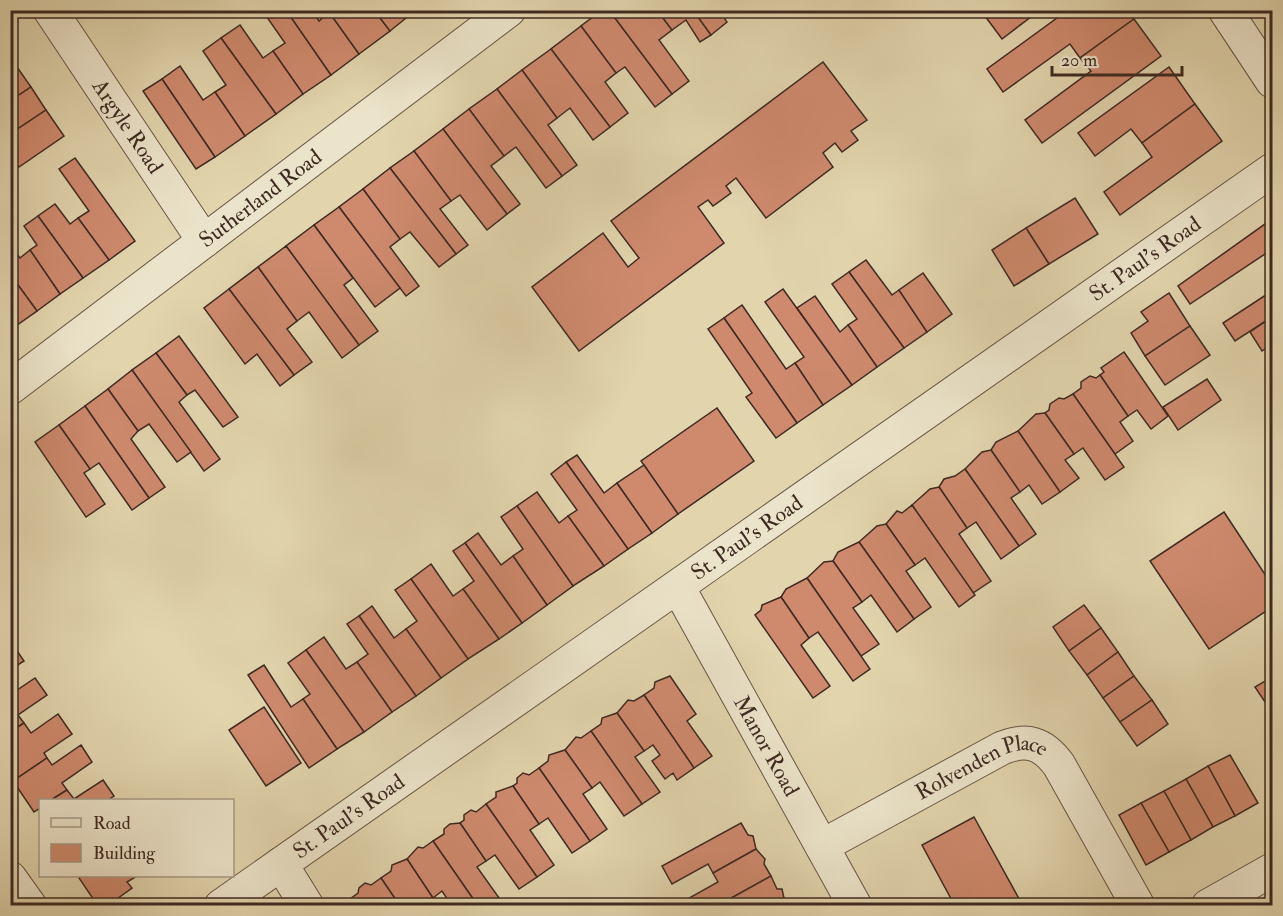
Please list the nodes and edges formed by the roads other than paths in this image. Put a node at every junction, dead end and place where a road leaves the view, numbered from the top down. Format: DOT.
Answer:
graph roads {
  1 [pos="50,10"];
  2 [pos="509,10"];
  3 [pos="1225,10"];
  4 [pos="1272,81"];
  5 [pos="1272,170"];
  6 [pos="204,241"];
  7 [pos="10,388"];
  8 [pos="678,586"];
  9 [pos="822,846"];
  10 [pos="281,864"];
  11 [pos="1272,870"];
  12 [pos="10,878"];
  13 [pos="30,906"];
  14 [pos="221,906"];
  15 [pos="307,906"];
  16 [pos="855,906"];
  17 [pos="1138,906"];
  18 [pos="1208,906"];
  1 -- 6 [label="street, Argyle Road"];
  2 -- 6 [label="street, Sutherland Road"];
  3 -- 4 [label="street"];
  5 -- 8 [label="street, St. Paul's Road"];
  6 -- 7 [label="street, Sutherland Road"];
  8 -- 9 [label="street, Manor Road"];
  8 -- 10 [label="street, St. Paul's Road"];
  9 -- 16 [label="street, Manor Road"];
  9 -- 17 [label="street, Rolvenden Place"];
  10 -- 14 [label="street, St. Paul's Road"];
  10 -- 15 [label="street"];
  11 -- 18 [label="street"];
  12 -- 13 [label="street"];
}
